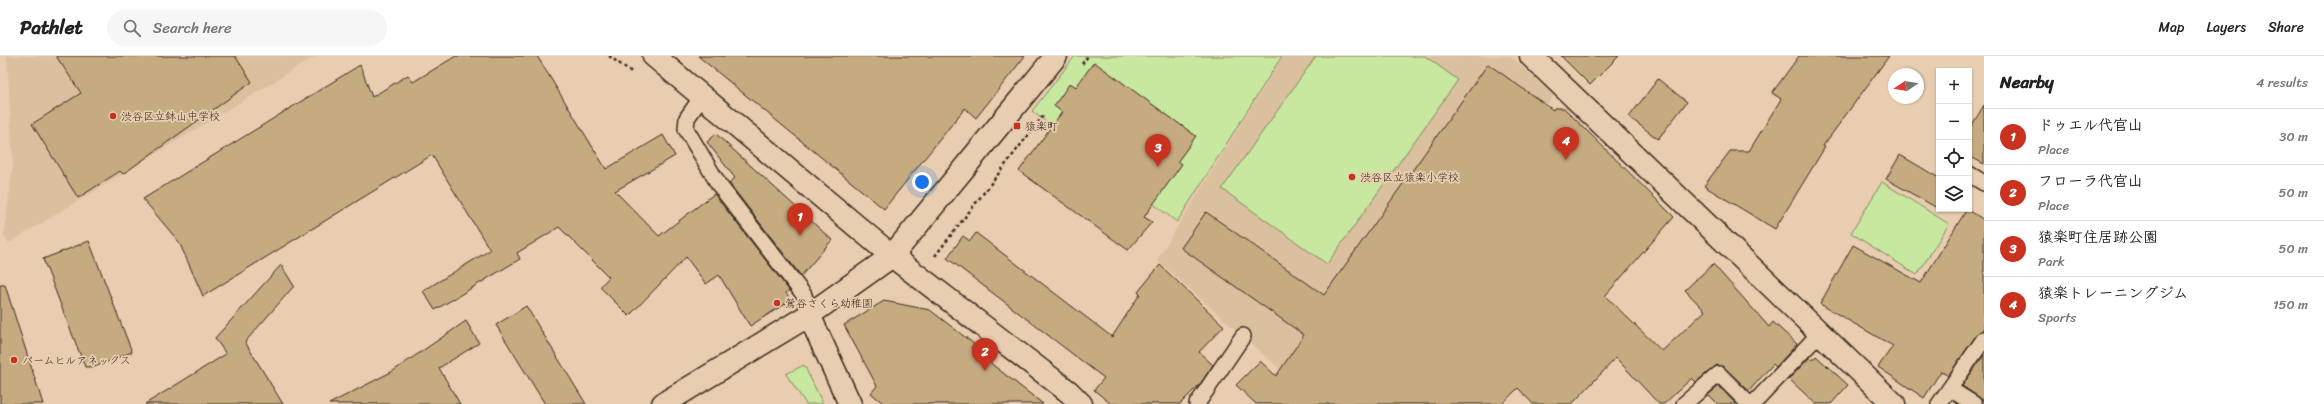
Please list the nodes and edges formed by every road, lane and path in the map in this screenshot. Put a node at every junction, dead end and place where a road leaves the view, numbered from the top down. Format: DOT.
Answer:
graph roads {
  1 [pos="654,56"];
  2 [pos="1056,56"];
  3 [pos="1088,56"];
  4 [pos="1531,56"];
  5 [pos="1079,68"];
  6 [pos="701,98"];
  7 [pos="1046,112"];
  8 [pos="1972,176"];
  9 [pos="1984,183"];
  10 [pos="892,256"];
  11 [pos="935,257"];
  12 [pos="809,315"];
  13 [pos="1820,333"];
  14 [pos="1243,336"];
  15 [pos="1984,339"];
  16 [pos="1950,389"];
  17 [pos="663,404"];
  18 [pos="850,404"];
  19 [pos="1081,404"];
  20 [pos="1197,404"];
  21 [pos="1684,404"];
  22 [pos="1749,404"];
  23 [pos="1753,404"];
  24 [pos="1894,404"];
  25 [pos="1939,404"];
  26 [pos="1974,404"];
  1 -- 6 [label="street"];
  2 -- 10 [label="street"];
  3 -- 5 [label="path"];
  4 -- 13 [label="street"];
  6 -- 10 [label="street"];
  6 -- 12 [label="lane"];
  7 -- 11 [label="path"];
  8 -- 9 [label="lane"];
  10 -- 12 [label="street"];
  10 -- 19 [label="street"];
  12 -- 17 [label="street"];
  12 -- 18 [label="street"];
  13 -- 23 [label="lane"];
  13 -- 24 [label="street"];
  14 -- 20 [label="lane"];
  15 -- 16 [label="lane"];
  16 -- 25 [label="lane"];
  16 -- 26 [label="lane"];
  21 -- 22 [label="lane"];
}
